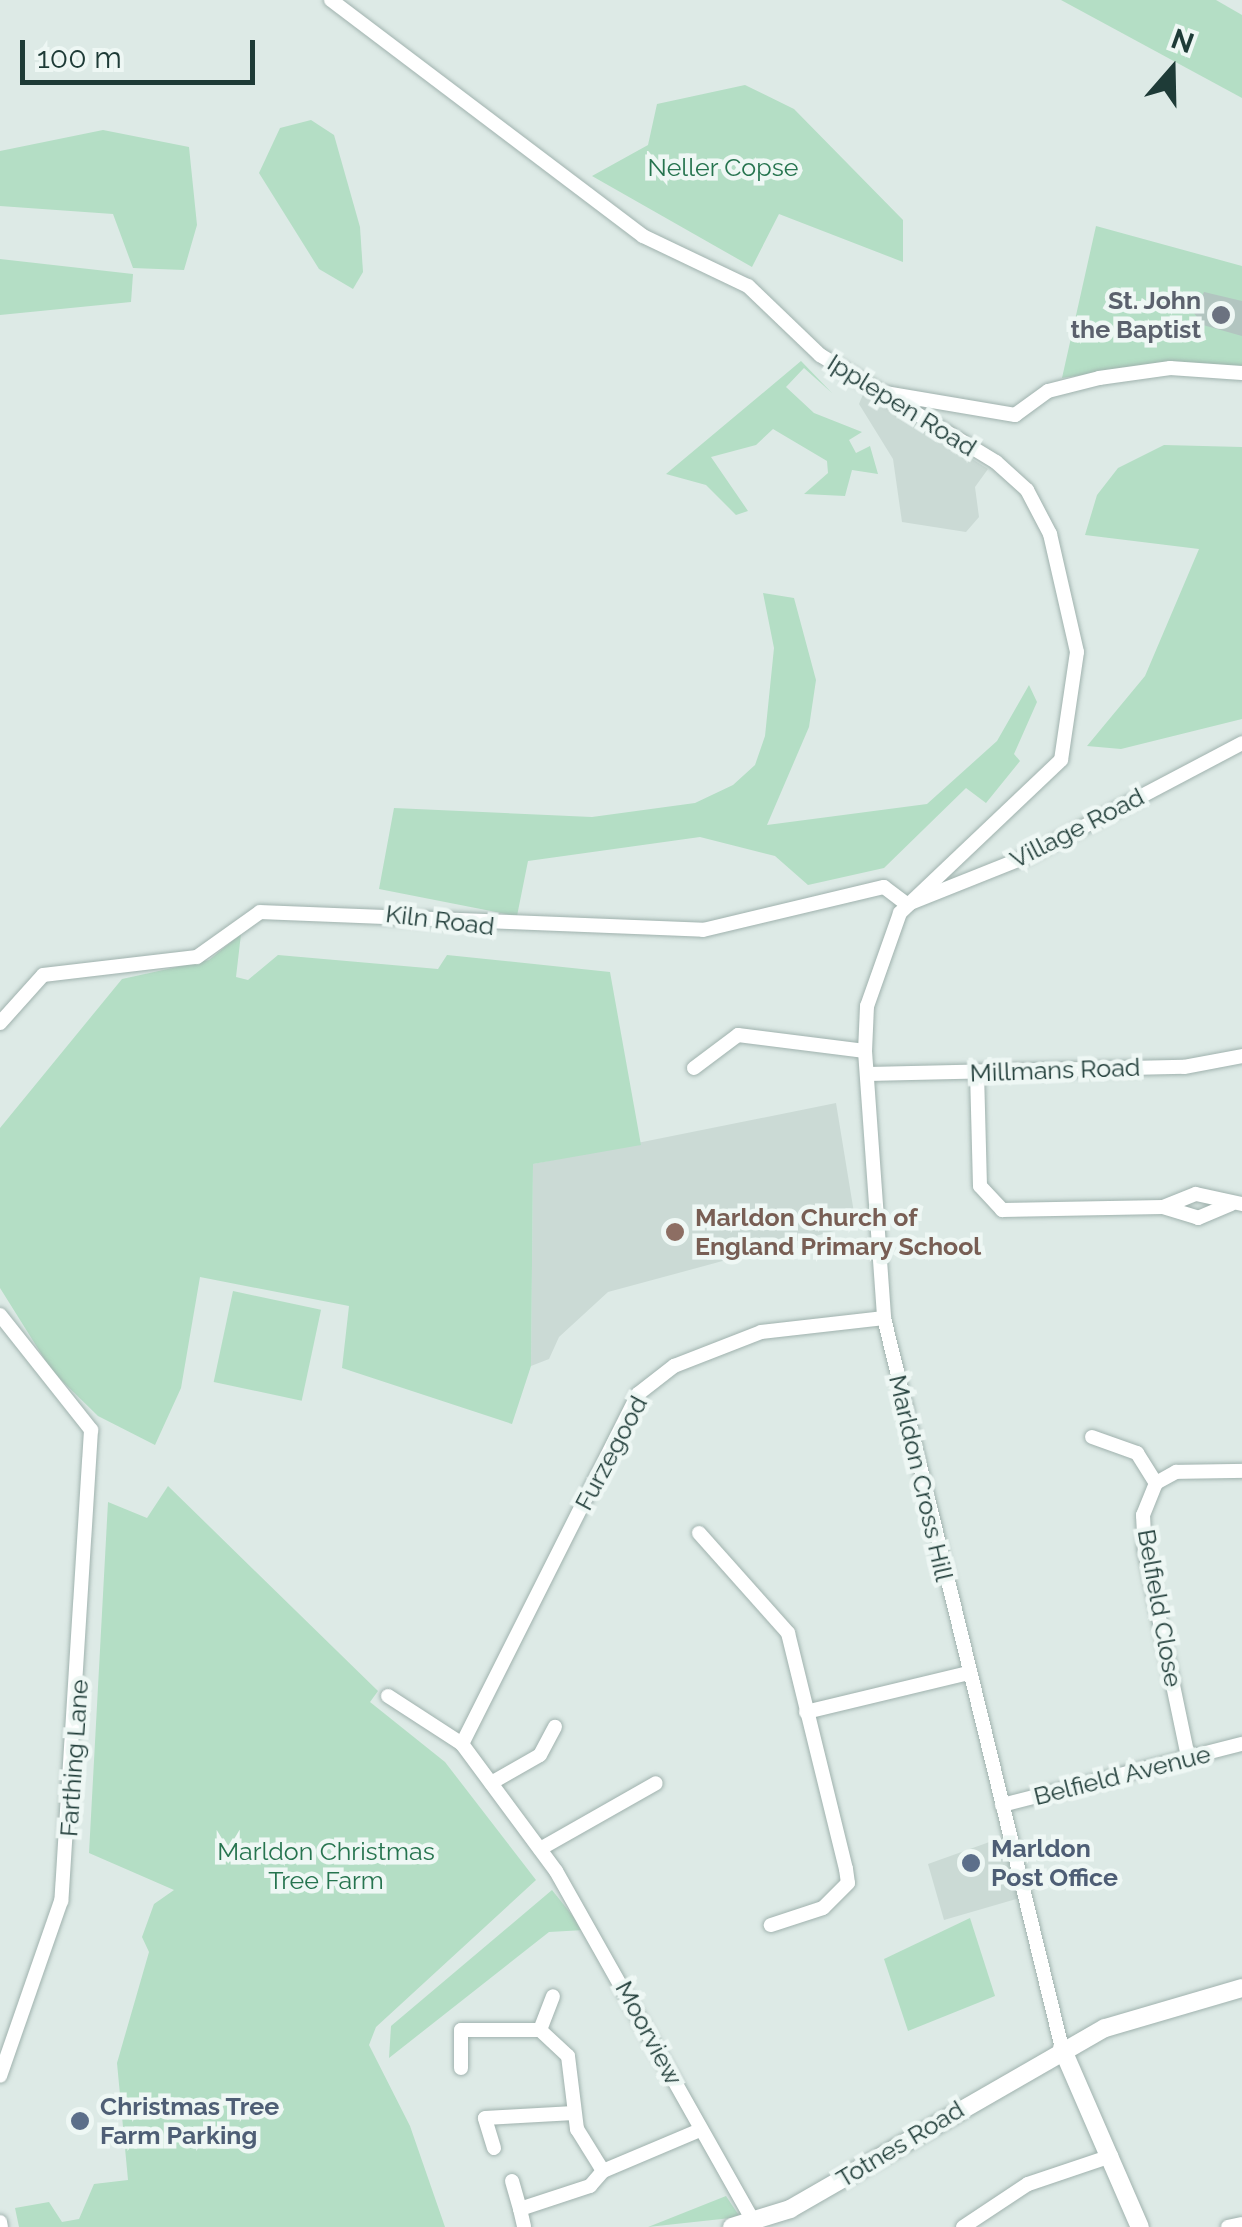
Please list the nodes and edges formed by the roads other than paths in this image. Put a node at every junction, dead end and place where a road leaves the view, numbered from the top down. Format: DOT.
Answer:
graph roads {
  1 [pos="331,0"];
  2 [pos="1242,373"];
  3 [pos="874,392"];
  4 [pos="1242,743"];
  5 [pos="908,904"];
  6 [pos="0,1023"];
  7 [pos="865,1052"];
  8 [pos="1242,1056"];
  9 [pos="694,1068"];
  10 [pos="978,1072"];
  11 [pos="868,1074"];
  12 [pos="1236,1204"];
  13 [pos="1163,1206"];
  14 [pos="0,1315"];
  15 [pos="884,1318"];
  16 [pos="1092,1437"];
  17 [pos="1242,1470"];
  18 [pos="1156,1484"];
  19 [pos="699,1533"];
  20 [pos="968,1673"];
  21 [pos="388,1696"];
  22 [pos="806,1712"];
  23 [pos="555,1727"];
  24 [pos="462,1744"];
  25 [pos="1242,1744"];
  26 [pos="1188,1758"];
  27 [pos="656,1782"];
  28 [pos="491,1783"];
  29 [pos="1002,1805"];
  30 [pos="540,1849"];
  31 [pos="771,1925"];
  32 [pos="1242,1988"];
  33 [pos="553,1996"];
  34 [pos="540,2030"];
  35 [pos="1062,2048"];
  36 [pos="462,2068"];
  37 [pos="0,2076"];
  38 [pos="574,2113"];
  39 [pos="700,2130"];
  40 [pos="494,2148"];
  41 [pos="1111,2156"];
  42 [pos="603,2171"];
  43 [pos="512,2181"];
  44 [pos="520,2208"];
  45 [pos="786,2218"];
  46 [pos="753,2221"];
  47 [pos="1242,2224"];
  48 [pos="524,2227"];
  49 [pos="732,2227"];
  50 [pos="963,2227"];
  51 [pos="1140,2227"];
  52 [pos="1228,2227"];
  1 -- 3 [label="street, Ipplepen Road"];
  2 -- 3 [label="street"];
  3 -- 5 [label="street, Ipplepen Road"];
  4 -- 5 [label="street, Village Road"];
  5 -- 6 [label="street, Kiln Road"];
  5 -- 7 [label="street, Marldon Cross Hill"];
  7 -- 9 [label="street"];
  7 -- 11 [label="street, Marldon Cross Hill"];
  8 -- 10 [label="street, Millmans Road"];
  10 -- 11 [label="street, Millmans Road"];
  10 -- 13 [label="street"];
  11 -- 15 [label="street, Marldon Cross Hill"];
  12 -- 13 [label="street"];
  12 -- 13 [label="street"];
  14 -- 37 [label="street, Farthing Lane"];
  15 -- 20 [label="street, Marldon Cross Hill"];
  15 -- 24 [label="street, Furzegood"];
  16 -- 18 [label="street"];
  17 -- 18 [label="street"];
  18 -- 26 [label="street, Belfield Close"];
  19 -- 22 [label="street"];
  20 -- 22 [label="street"];
  20 -- 29 [label="street, Marldon Cross Hill"];
  21 -- 24 [label="street"];
  22 -- 31 [label="street"];
  23 -- 28 [label="street"];
  24 -- 28 [label="street, Moorview"];
  25 -- 26 [label="street, Belfield Avenue"];
  26 -- 29 [label="street, Belfield Avenue"];
  27 -- 30 [label="street"];
  28 -- 30 [label="street, Moorview"];
  29 -- 35 [label="street, Marldon Cross Hill"];
  30 -- 39 [label="street, Moorview"];
  32 -- 35 [label="street, Totnes Road"];
  33 -- 34 [label="street"];
  34 -- 36 [label="street"];
  34 -- 38 [label="street"];
  35 -- 41 [label="street"];
  35 -- 45 [label="street, Totnes Road"];
  38 -- 40 [label="street"];
  38 -- 42 [label="street"];
  39 -- 42 [label="street"];
  39 -- 46 [label="street, Moorview"];
  41 -- 50 [label="street"];
  41 -- 51 [label="street"];
  42 -- 44 [label="street"];
  43 -- 44 [label="street"];
  44 -- 48 [label="street"];
  45 -- 46 [label="street, Totnes Road"];
  46 -- 49 [label="street, Totnes Road"];
  47 -- 52 [label="street"];
}
